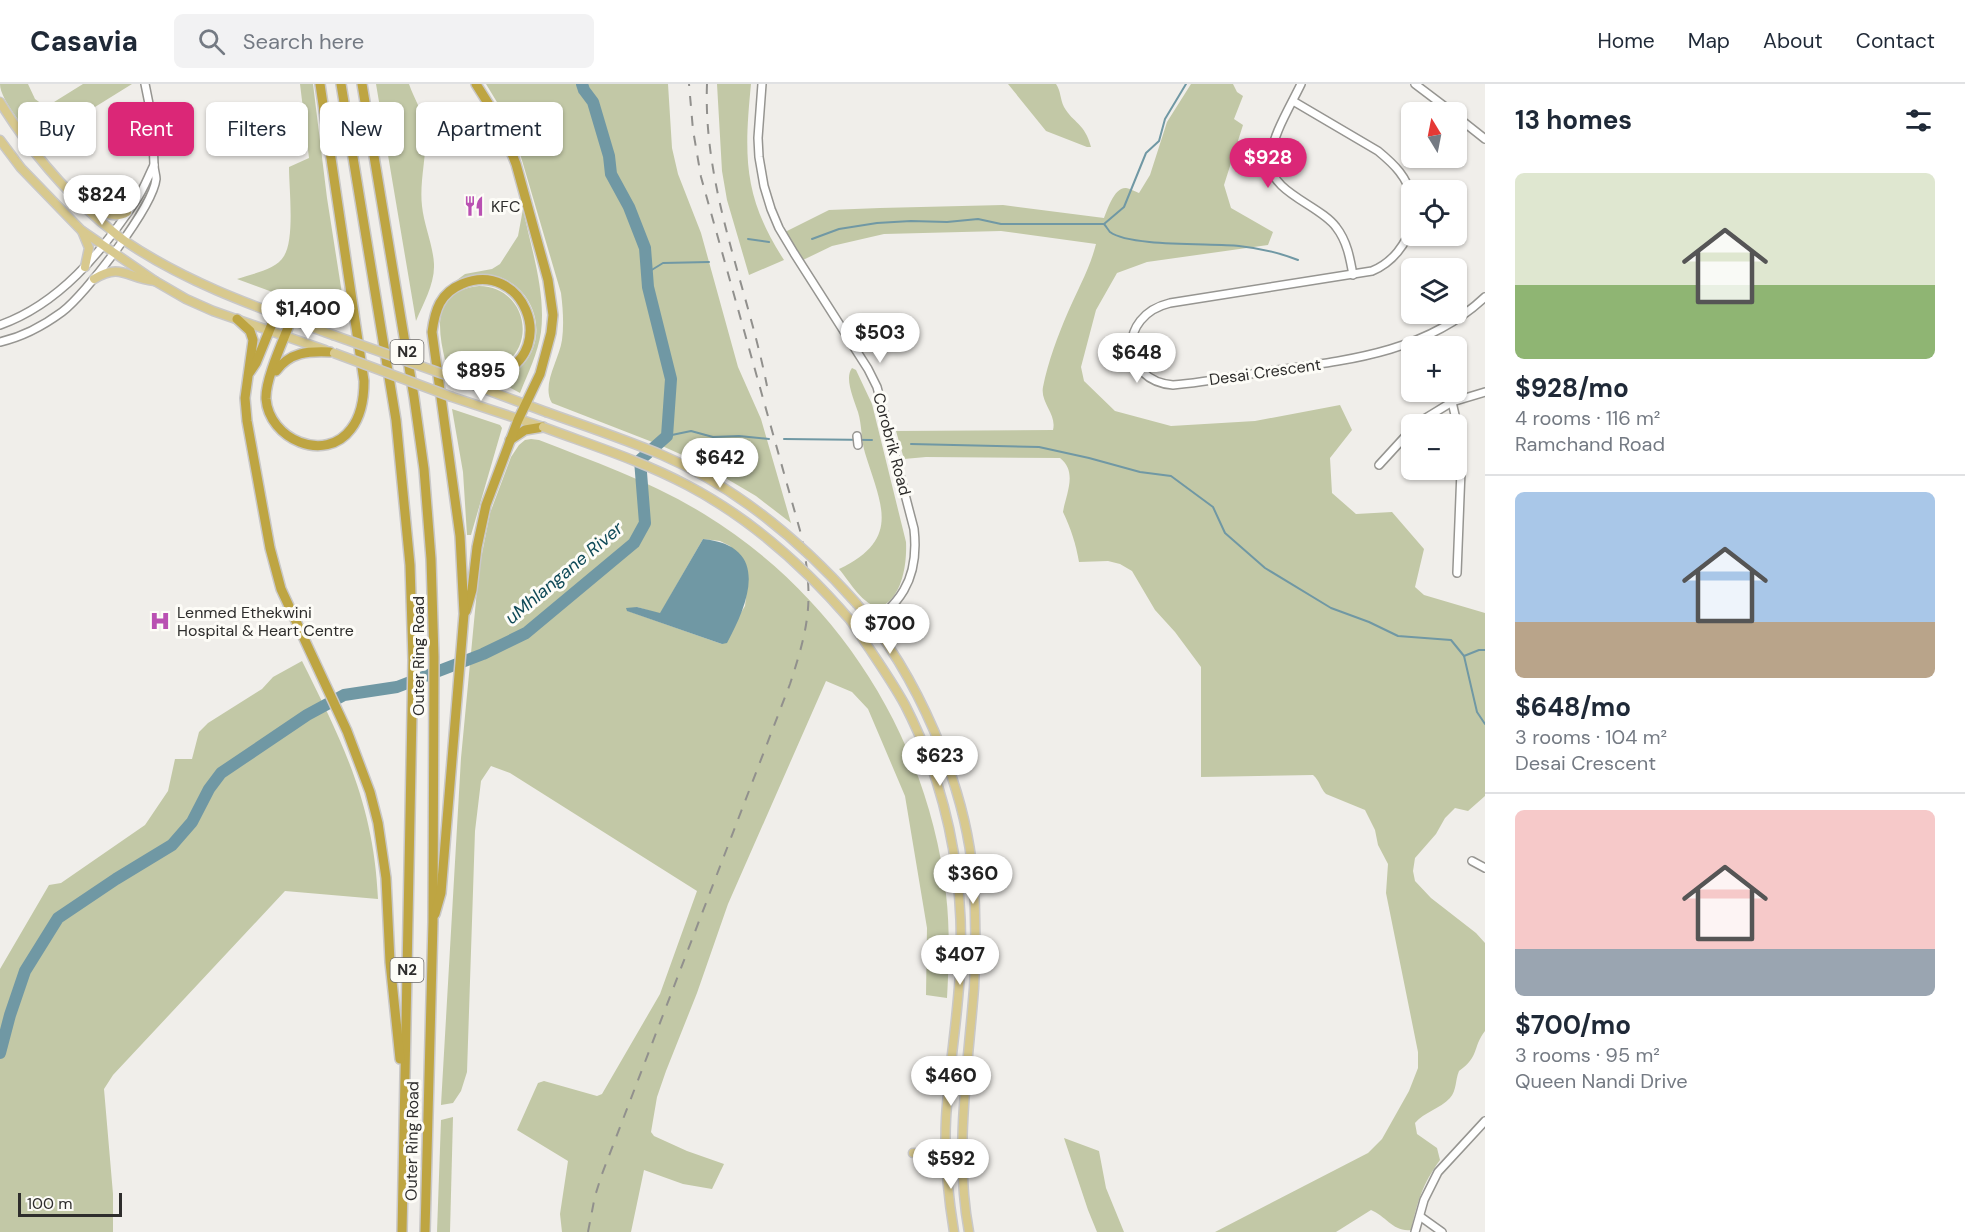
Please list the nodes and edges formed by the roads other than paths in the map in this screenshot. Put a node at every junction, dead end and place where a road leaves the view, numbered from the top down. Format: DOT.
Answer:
graph roads {
  1 [pos="145,84"];
  2 [pos="320,84"];
  3 [pos="341,84"];
  4 [pos="363,84"];
  5 [pos="476,84"];
  6 [pos="762,84"];
  7 [pos="1301,84"];
  8 [pos="1415,84"];
  9 [pos="1293,101"];
  10 [pos="0,102"];
  11 [pos="1439,102"];
  12 [pos="1467,125"];
  13 [pos="1485,139"];
  14 [pos="0,140"];
  15 [pos="154,165"];
  16 [pos="1406,180"];
  17 [pos="76,200"];
  18 [pos="127,212"];
  19 [pos="81,230"];
  20 [pos="113,232"];
  21 [pos="122,240"];
  22 [pos="104,246"];
  23 [pos="1401,246"];
  24 [pos="113,252"];
  25 [pos="85,267"];
  26 [pos="1353,275"];
  27 [pos="94,279"];
  28 [pos="155,281"];
  29 [pos="1485,297"];
  30 [pos="276,314"];
  31 [pos="237,319"];
  32 [pos="291,320"];
  33 [pos="0,325"];
  34 [pos="268,332"];
  35 [pos="285,337"];
  36 [pos="0,342"];
  37 [pos="332,352"];
  38 [pos="250,372"];
  39 [pos="448,376"];
  40 [pos="270,378"];
  41 [pos="1485,392"];
  42 [pos="1467,397"];
  43 [pos="1452,402"];
  44 [pos="525,405"];
  45 [pos="1432,414"];
  46 [pos="518,420"];
  47 [pos="543,427"];
  48 [pos="857,436"];
  49 [pos="1401,441"];
  50 [pos="509,442"];
  51 [pos="858,445"];
  52 [pos="1379,465"];
  53 [pos="1457,573"];
  54 [pos="464,619"];
  55 [pos="874,623"];
  56 [pos="860,634"];
  57 [pos="1472,861"];
  58 [pos="1485,868"];
  59 [pos="433,922"];
  60 [pos="404,1098"];
  61 [pos="1485,1121"];
  62 [pos="913,1153"];
  63 [pos="947,1174"];
  64 [pos="1421,1217"];
  65 [pos="402,1232"];
  66 [pos="425,1232"];
  67 [pos="954,1232"];
  68 [pos="969,1232"];
  69 [pos="1415,1232"];
  70 [pos="1442,1232"];
  1 -- 15 [label="street"];
  2 -- 40 [label="highway"];
  3 -- 60 [label="highway, Outer Ring Road / N2"];
  4 -- 59 [label="highway, Outer Ring Road / N2"];
  5 -- 44 [label="highway"];
  6 -- 55 [label="street, Corobrik Road"];
  7 -- 9 [label="street"];
  8 -- 11 [label="street"];
  9 -- 16 [label="street"];
  9 -- 26 [label="street"];
  10 -- 17 [label="main road"];
  12 -- 13 [label="street"];
  14 -- 19 [label="main road"];
  15 -- 18 [label="street"];
  15 -- 21 [label="street"];
  17 -- 18 [label="main road"];
  17 -- 20 [label="main road"];
  18 -- 20 [label="street"];
  19 -- 22 [label="main road"];
  19 -- 25 [label="main road"];
  20 -- 21 [label="main road"];
  20 -- 22 [label="street"];
  21 -- 24 [label="street"];
  21 -- 30 [label="main road"];
  22 -- 24 [label="main road"];
  22 -- 25 [label="street"];
  23 -- 26 [label="street, Desai Crescent"];
  24 -- 27 [label="street"];
  24 -- 28 [label="main road"];
  25 -- 33 [label="street"];
  26 -- 29 [label="street, Desai Crescent"];
  27 -- 28 [label="main road"];
  27 -- 36 [label="street"];
  28 -- 31 [label="main road"];
  30 -- 32 [label="main road"];
  30 -- 34 [label="highway"];
  31 -- 34 [label="main road"];
  31 -- 38 [label="highway"];
  32 -- 35 [label="highway"];
  32 -- 39 [label="main road, bridge"];
  34 -- 35 [label="main road"];
  34 -- 38 [label="highway"];
  35 -- 37 [label="main road"];
  35 -- 40 [label="highway"];
  37 -- 40 [label="highway"];
  37 -- 46 [label="main road, bridge"];
  38 -- 60 [label="highway"];
  39 -- 44 [label="main road"];
  39 -- 54 [label="highway"];
  41 -- 42 [label="street"];
  43 -- 45 [label="street"];
  43 -- 53 [label="street"];
  44 -- 46 [label="highway"];
  44 -- 55 [label="main road, bridge"];
  46 -- 47 [label="main road"];
  46 -- 50 [label="highway"];
  47 -- 50 [label="highway"];
  47 -- 56 [label="main road, bridge"];
  48 -- 51 [label="street"];
  49 -- 52 [label="street"];
  50 -- 54 [label="highway"];
  54 -- 59 [label="highway"];
  55 -- 56 [label="street, Corobrik Road"];
  55 -- 68 [label="main road"];
  56 -- 63 [label="main road"];
  57 -- 58 [label="street"];
  59 -- 66 [label="highway, Outer Ring Road / N2"];
  60 -- 65 [label="highway, Outer Ring Road / N2"];
  61 -- 64 [label="street"];
  62 -- 63 [label="main road"];
  63 -- 67 [label="main road"];
  64 -- 69 [label="street"];
  64 -- 70 [label="street"];
}
